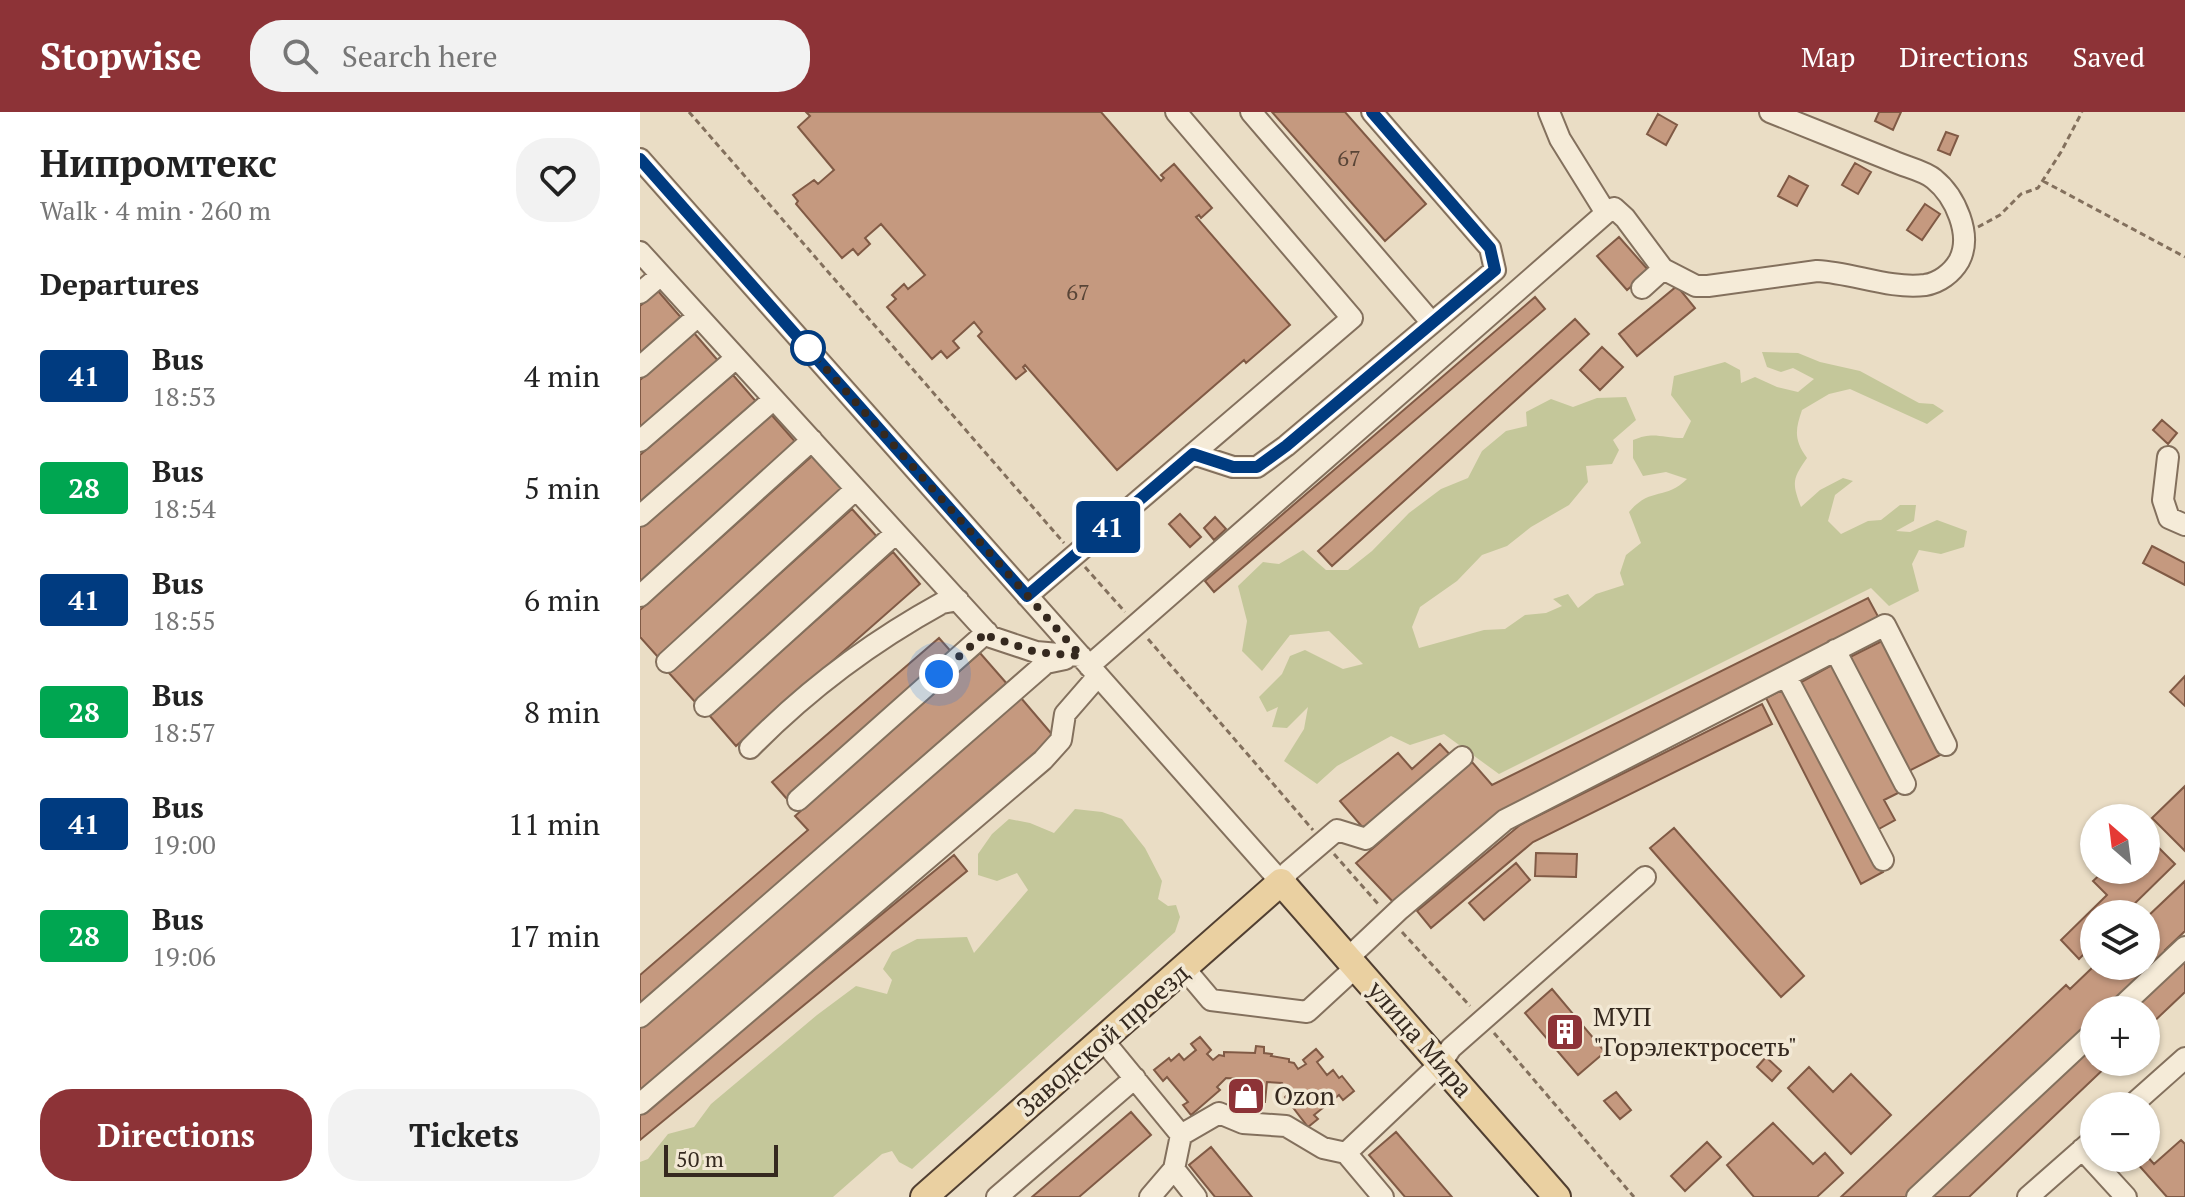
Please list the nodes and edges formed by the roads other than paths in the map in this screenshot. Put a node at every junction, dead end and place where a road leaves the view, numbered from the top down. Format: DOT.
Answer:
graph roads {
  1 [pos="1176,112"];
  2 [pos="1251,112"];
  3 [pos="1372,112"];
  4 [pos="1549,112"];
  5 [pos="1770,112"];
  6 [pos="640,159"];
  7 [pos="1606,213"];
  8 [pos="640,252"];
  9 [pos="1663,269"];
  10 [pos="661,275"];
  11 [pos="1642,288"];
  12 [pos="640,293"];
  13 [pos="698,316"];
  14 [pos="1432,323"];
  15 [pos="736,358"];
  16 [pos="640,367"];
  17 [pos="774,399"];
  18 [pos="812,440"];
  19 [pos="640,441"];
  20 [pos="1193,454"];
  21 [pos="2168,457"];
  22 [pos="856,489"];
  23 [pos="640,516"];
  24 [pos="2185,525"];
  25 [pos="896,533"];
  26 [pos="640,596"];
  27 [pos="1027,596"];
  28 [pos="958,600"];
  29 [pos="987,632"];
  30 [pos="1835,650"];
  31 [pos="667,662"];
  32 [pos="1089,666"];
  33 [pos="1786,676"];
  34 [pos="705,706"];
  35 [pos="1946,745"];
  36 [pos="750,748"];
  37 [pos="1462,757"];
  38 [pos="1905,784"];
  39 [pos="798,800"];
  40 [pos="1883,860"];
  41 [pos="1645,877"];
  42 [pos="1281,882"];
  43 [pos="2185,947"];
  44 [pos="1352,963"];
  45 [pos="1184,968"];
  46 [pos="2133,996"];
  47 [pos="640,1017"];
  48 [pos="1103,1040"];
  49 [pos="2080,1045"];
  50 [pos="2185,1058"];
  51 [pos="1441,1063"];
  52 [pos="1135,1078"];
  53 [pos="2147,1092"];
  54 [pos="640,1104"];
  55 [pos="1181,1135"];
  56 [pos="2080,1151"];
  57 [pos="1346,1153"];
  58 [pos="1174,1169"];
  59 [pos="2108,1172"];
  60 [pos="924,1197"];
  61 [pos="997,1197"];
  62 [pos="1150,1197"];
  63 [pos="1196,1197"];
  64 [pos="1383,1197"];
  65 [pos="1557,1197"];
  66 [pos="1917,1197"];
  67 [pos="2028,1197"];
  68 [pos="2126,1197"];
  1 -- 20 [label="street"];
  2 -- 14 [label="street"];
  3 -- 14 [label="street"];
  4 -- 7 [label="street"];
  5 -- 9 [label="street"];
  6 -- 27 [label="street"];
  7 -- 9 [label="street"];
  7 -- 32 [label="street"];
  8 -- 10 [label="street"];
  9 -- 11 [label="street"];
  10 -- 12 [label="street"];
  10 -- 13 [label="street"];
  13 -- 15 [label="street"];
  13 -- 16 [label="street"];
  14 -- 20 [label="street"];
  15 -- 17 [label="street"];
  15 -- 19 [label="street"];
  17 -- 18 [label="street"];
  17 -- 23 [label="street"];
  18 -- 22 [label="street"];
  18 -- 26 [label="street"];
  20 -- 27 [label="street"];
  21 -- 24 [label="street"];
  22 -- 25 [label="street"];
  22 -- 31 [label="street"];
  25 -- 28 [label="street"];
  25 -- 34 [label="street"];
  27 -- 32 [label="street"];
  28 -- 29 [label="street"];
  28 -- 36 [label="street"];
  29 -- 32 [label="street"];
  29 -- 39 [label="street"];
  30 -- 33 [label="street"];
  30 -- 35 [label="street"];
  30 -- 38 [label="street"];
  32 -- 42 [label="street"];
  32 -- 47 [label="street"];
  32 -- 54 [label="street"];
  33 -- 40 [label="street"];
  33 -- 44 [label="street"];
  37 -- 42 [label="street"];
  41 -- 51 [label="street"];
  42 -- 44 [label="main road, улица Мира"];
  42 -- 45 [label="main road, Заводской проезд"];
  43 -- 46 [label="street"];
  44 -- 45 [label="street"];
  44 -- 51 [label="main road, улица Мира"];
  45 -- 48 [label="main road, Заводской проезд"];
  48 -- 52 [label="street"];
  48 -- 60 [label="main road, Заводской проезд"];
  49 -- 66 [label="street"];
  50 -- 53 [label="street"];
  51 -- 57 [label="street"];
  51 -- 65 [label="main road, улица Мира"];
  52 -- 55 [label="street"];
  52 -- 61 [label="street"];
  55 -- 57 [label="street"];
  55 -- 58 [label="street"];
  56 -- 67 [label="street"];
  57 -- 64 [label="street"];
  58 -- 62 [label="street"];
  58 -- 63 [label="street"];
  59 -- 68 [label="street"];
}
